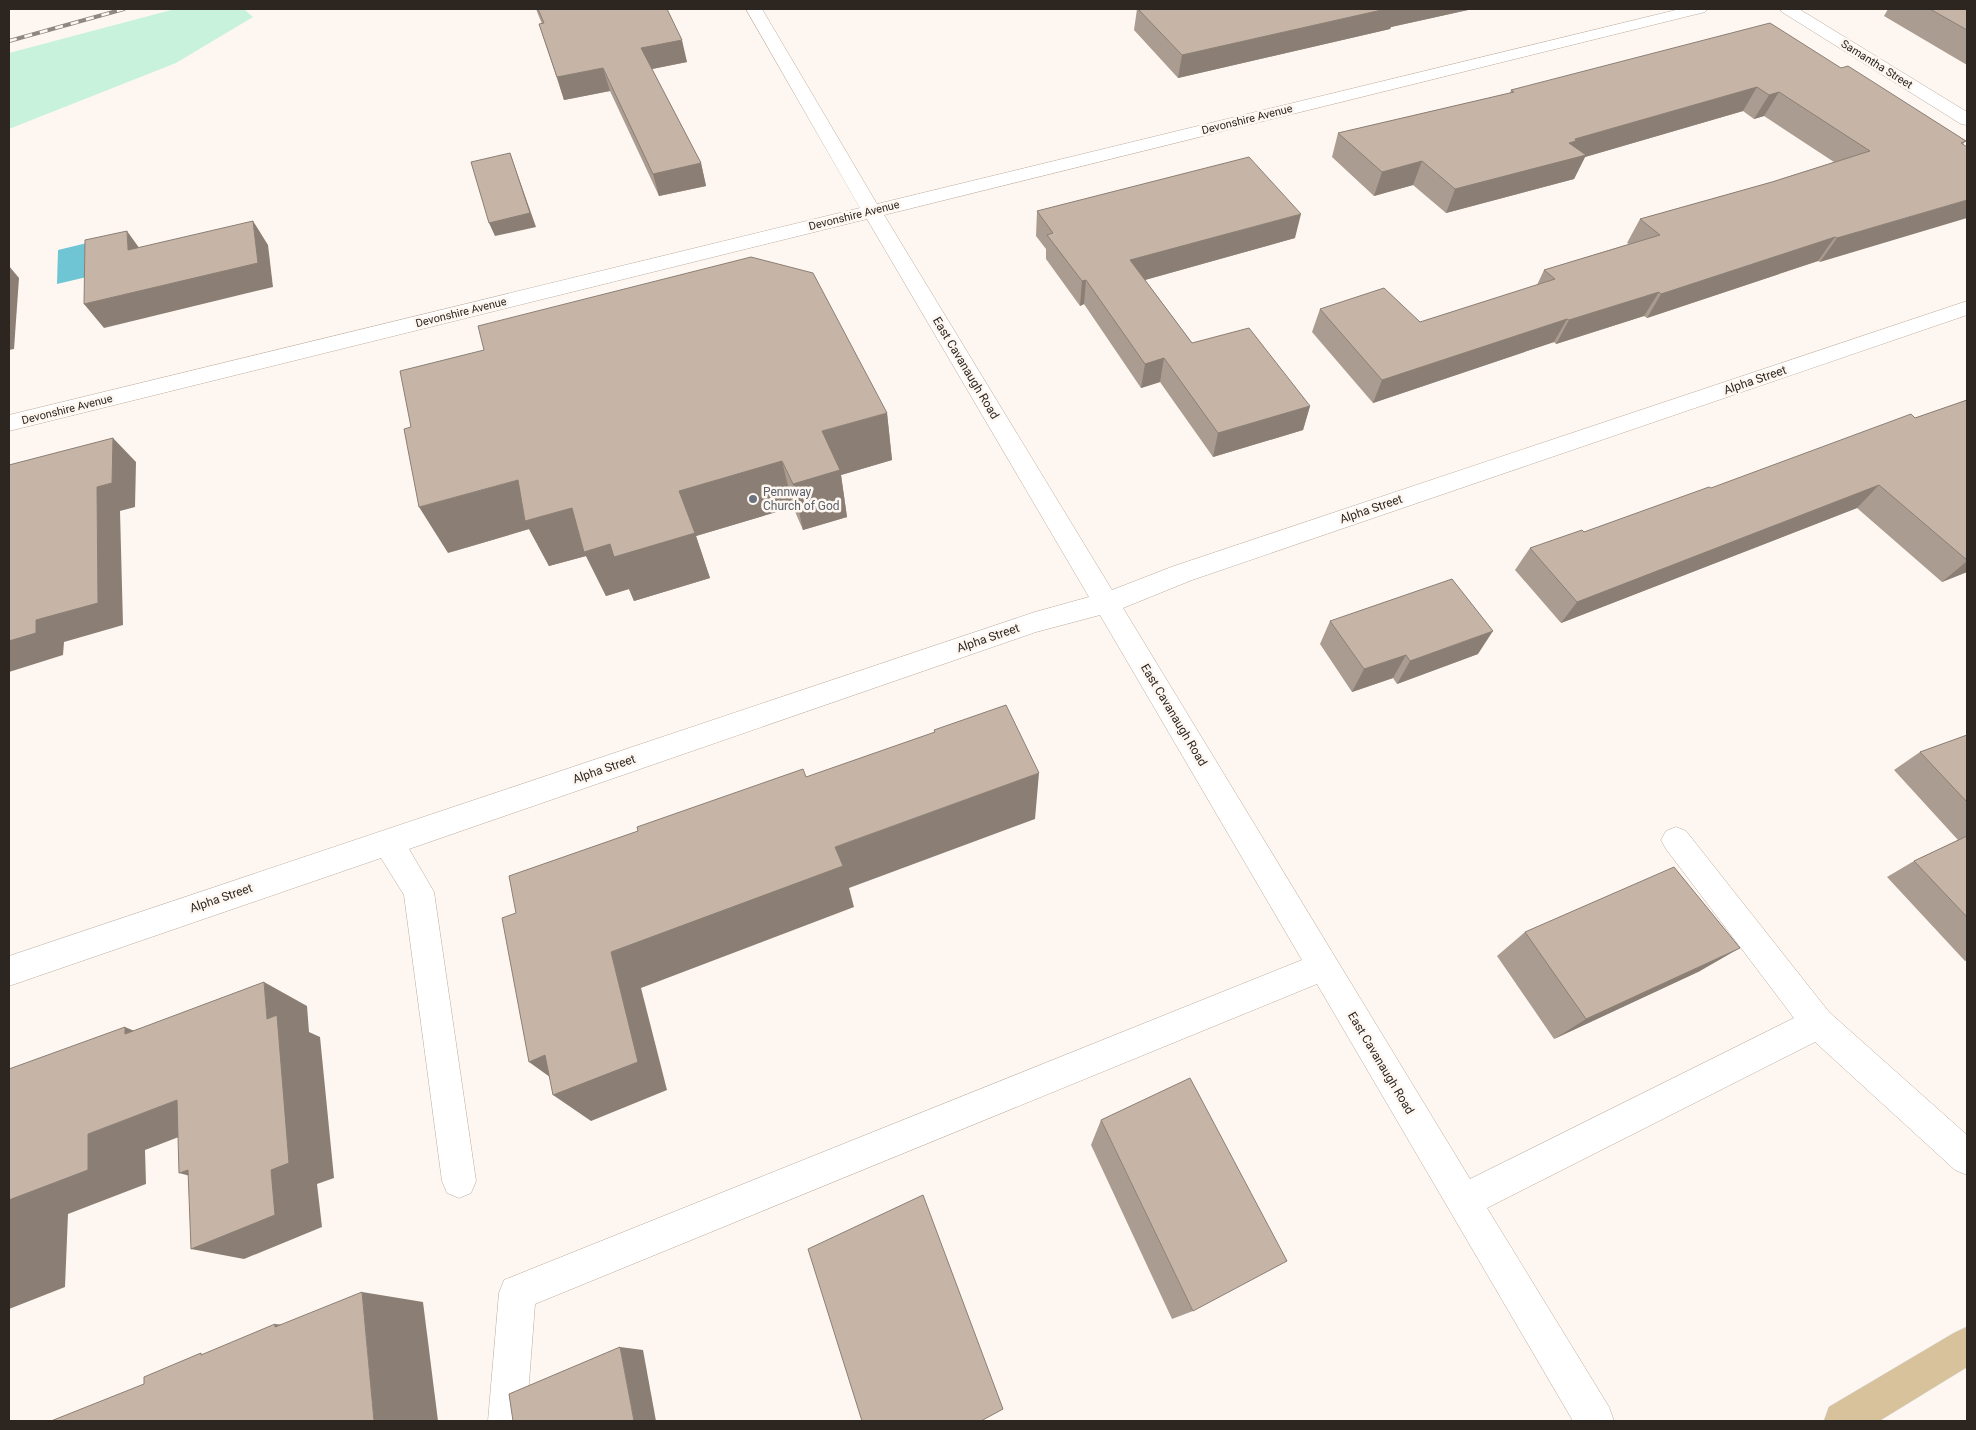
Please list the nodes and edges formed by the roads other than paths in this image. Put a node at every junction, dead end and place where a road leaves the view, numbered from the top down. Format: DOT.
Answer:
graph roads {
  1 [pos="754,9"];
  2 [pos="1699,9"];
  3 [pos="1788,9"];
  4 [pos="1967,120"];
  5 [pos="872,210"];
  6 [pos="1967,308"];
  7 [pos="9,423"];
  8 [pos="1107,604"];
  9 [pos="1676,840"];
  10 [pos="388,842"];
  11 [pos="1324,966"];
  12 [pos="9,971"];
  13 [pos="1818,1023"];
  14 [pos="1967,1158"];
  15 [pos="459,1181"];
  16 [pos="1464,1201"];
  17 [pos="1967,1346"];
  18 [pos="507,1421"];
  19 [pos="1595,1421"];
  20 [pos="1843,1421"];
  1 -- 5 [label="street, East Cavanaugh Road"];
  2 -- 5 [label="street, Devonshire Avenue"];
  3 -- 4 [label="street, Samantha Street"];
  5 -- 7 [label="street, Devonshire Avenue"];
  5 -- 8 [label="street, East Cavanaugh Road"];
  6 -- 8 [label="street, Alpha Street"];
  8 -- 10 [label="street, Alpha Street"];
  8 -- 11 [label="street, East Cavanaugh Road"];
  9 -- 13 [label="street"];
  10 -- 12 [label="street, Alpha Street"];
  10 -- 15 [label="street"];
  11 -- 16 [label="street, East Cavanaugh Road"];
  11 -- 18 [label="street"];
  13 -- 14 [label="street"];
  13 -- 16 [label="street"];
  16 -- 19 [label="street, East Cavanaugh Road"];
  17 -- 20 [label="main road"];
}
